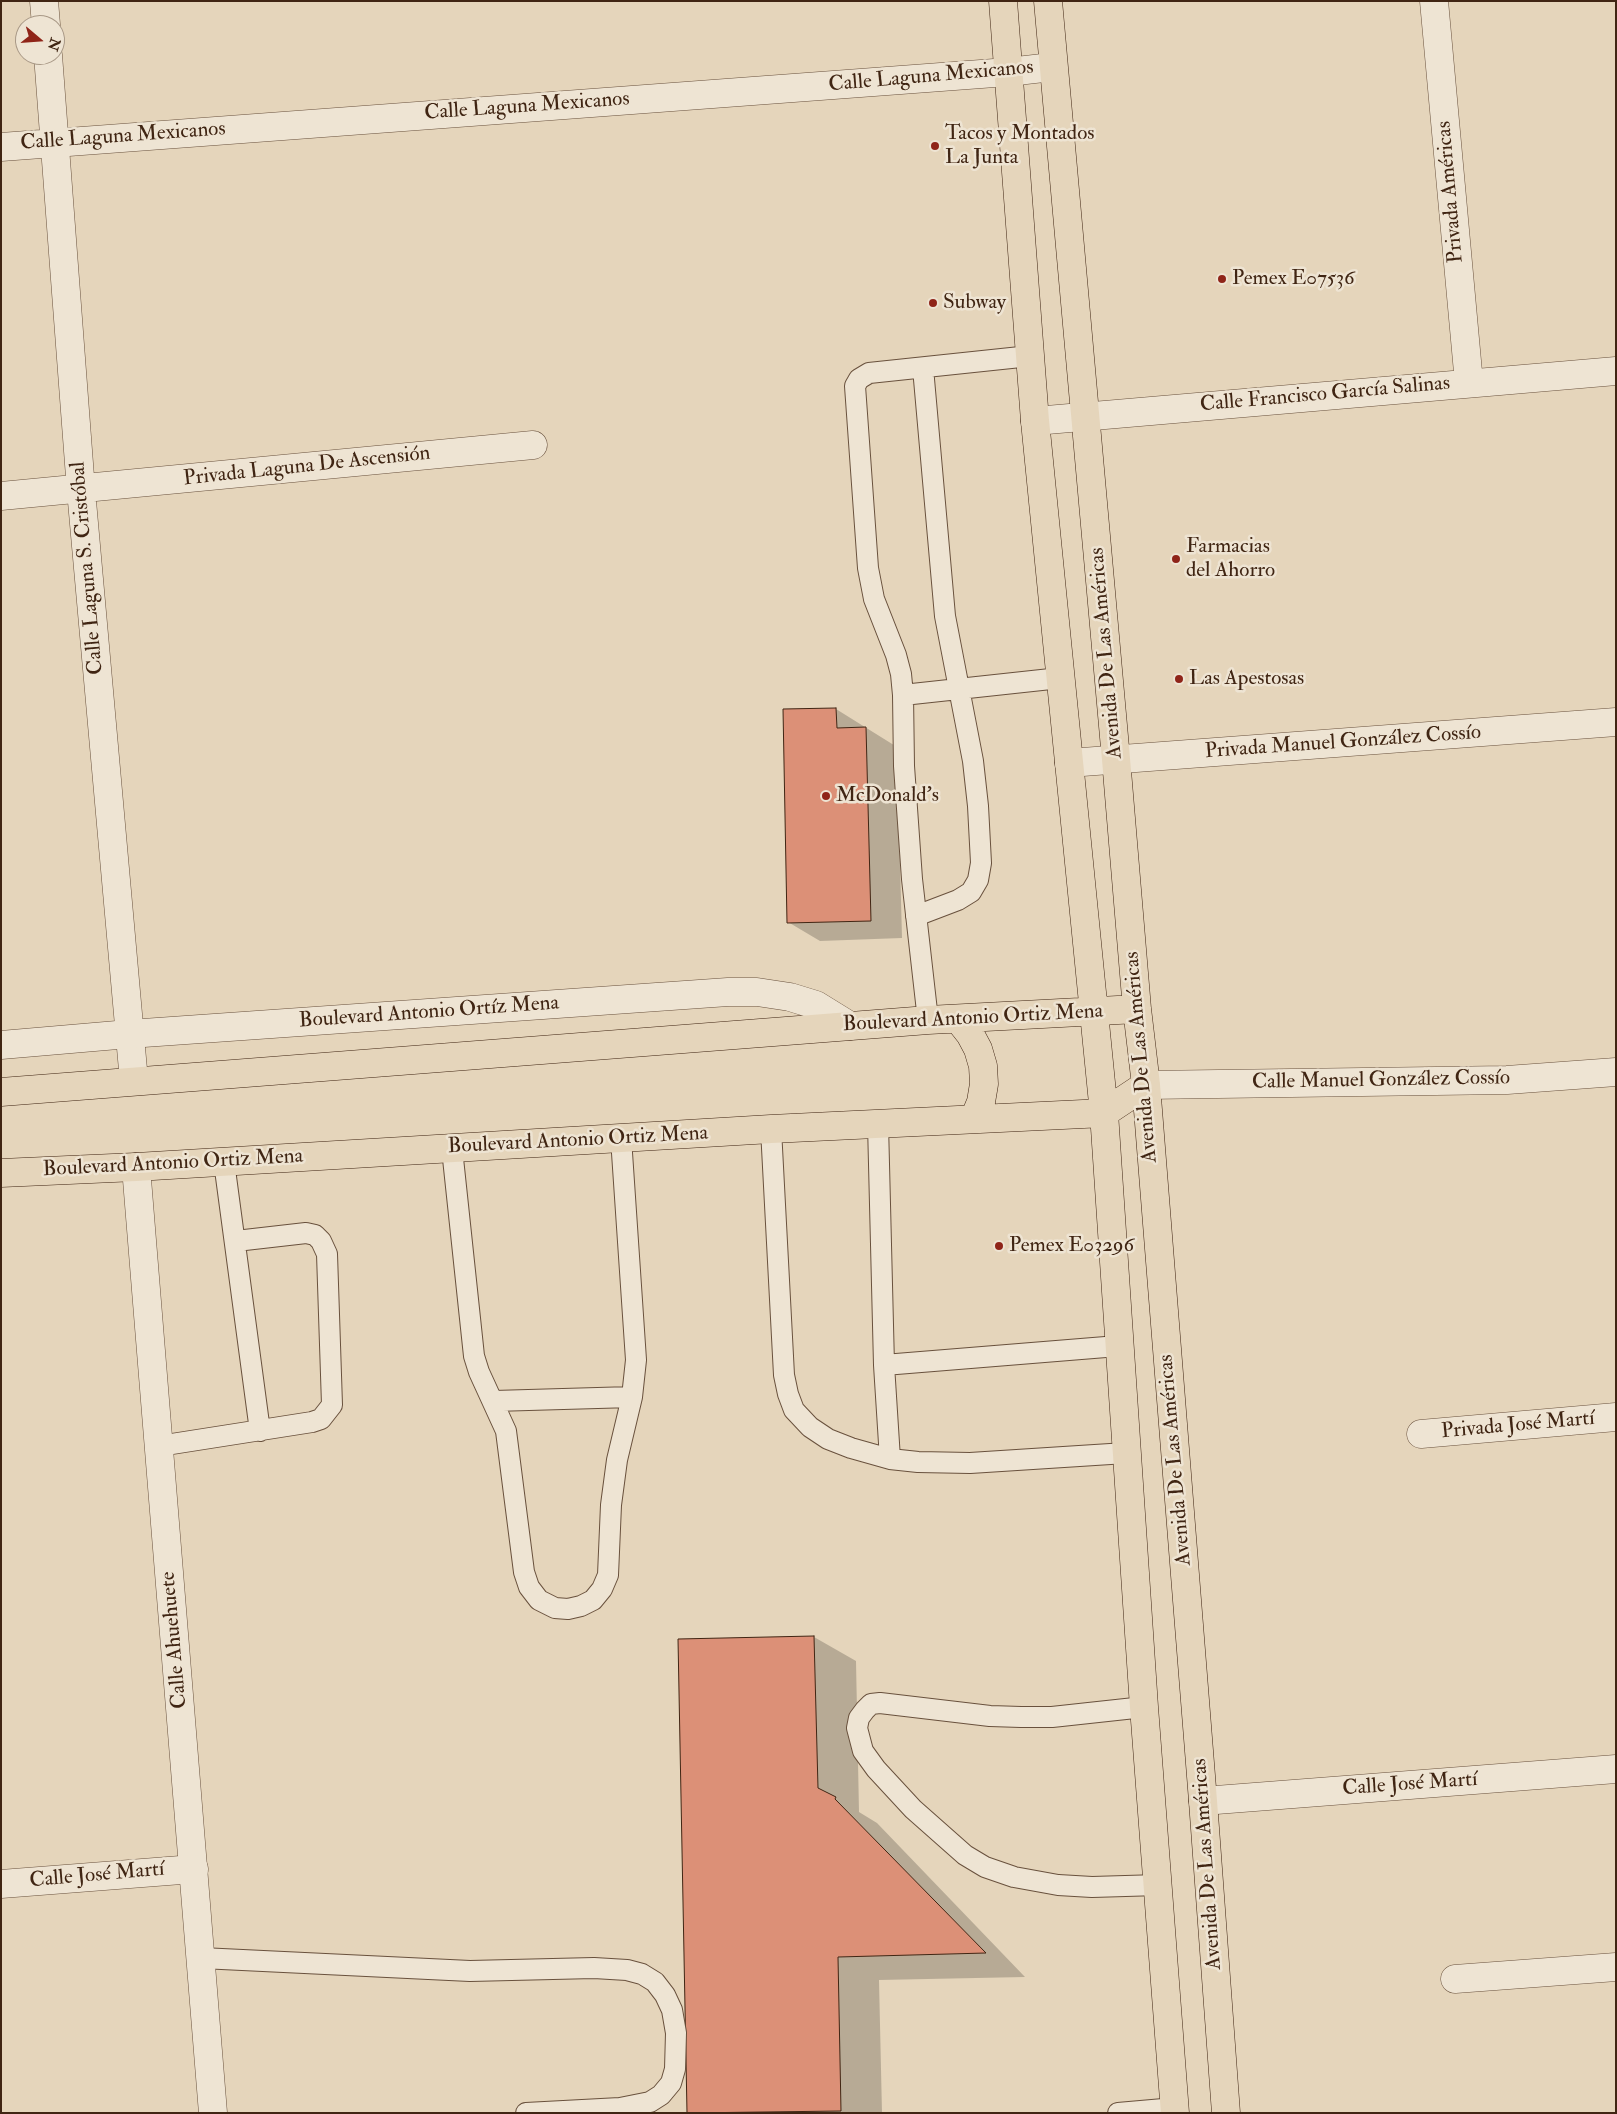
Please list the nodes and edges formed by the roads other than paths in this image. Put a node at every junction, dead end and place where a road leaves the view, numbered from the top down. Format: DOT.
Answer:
graph roads {
  1 [pos="44,1"];
  2 [pos="1003,1"];
  3 [pos="1048,1"];
  4 [pos="1434,1"];
  5 [pos="45,15"];
  6 [pos="49,65"];
  7 [pos="1052,67"];
  8 [pos="1008,72"];
  9 [pos="55,142"];
  10 [pos="1,146"];
  11 [pos="1030,356"];
  12 [pos="923,368"];
  13 [pos="1616,371"];
  14 [pos="1469,382"];
  15 [pos="1085,416"];
  16 [pos="1035,421"];
  17 [pos="532,445"];
  18 [pos="81,490"];
  19 [pos="1,496"];
  20 [pos="1060,678"];
  21 [pos="958,690"];
  22 [pos="903,695"];
  23 [pos="1616,722"];
  24 [pos="1116,760"];
  25 [pos="1069,763"];
  26 [pos="916,916"];
  27 [pos="1137,1009"];
  28 [pos="1095,1012"];
  29 [pos="928,1020"];
  30 [pos="959,1020"];
  31 [pos="850,1026"];
  32 [pos="130,1034"];
  33 [pos="1,1045"];
  34 [pos="1616,1072"];
  35 [pos="134,1081"];
  36 [pos="1146,1085"];
  37 [pos="1,1092"];
  38 [pos="1104,1113"];
  39 [pos="974,1118"];
  40 [pos="878,1124"];
  41 [pos="771,1129"];
  42 [pos="621,1138"];
  43 [pos="452,1149"];
  44 [pos="224,1162"];
  45 [pos="136,1167"];
  46 [pos="1,1173"];
  47 [pos="236,1241"];
  48 [pos="1118,1346"];
  49 [pos="884,1365"];
  50 [pos="632,1397"];
  51 [pos="494,1401"];
  52 [pos="1616,1417"];
  53 [pos="260,1431"];
  54 [pos="1421,1434"];
  55 [pos="159,1446"];
  56 [pos="1126,1453"];
  57 [pos="890,1459"];
  58 [pos="1144,1707"];
  59 [pos="1616,1769"];
  60 [pos="1204,1800"];
  61 [pos="194,1869"];
  62 [pos="1,1884"];
  63 [pos="1159,1885"];
  64 [pos="201,1958"];
  65 [pos="1616,1967"];
  66 [pos="1455,1979"];
  67 [pos="1175,2110"];
  68 [pos="213,2113"];
  69 [pos="526,2113"];
  70 [pos="1118,2113"];
  71 [pos="1226,2113"];
  1 -- 5 [label="street"];
  2 -- 8 [label="main road, Avenida De Las Américas"];
  3 -- 7 [label="main road, Avenida De Las Américas"];
  4 -- 14 [label="street, Privada Américas"];
  6 -- 9 [label="street, Calle Laguna S. Cristóbal"];
  7 -- 8 [label="street, Calle Laguna Mexicanos"];
  7 -- 15 [label="main road, Avenida De Las Américas"];
  8 -- 9 [label="street, Calle Laguna Mexicanos"];
  8 -- 11 [label="main road, Avenida De Las Américas"];
  9 -- 10 [label="street, Calle Laguna Mexicanos"];
  9 -- 18 [label="street, Calle Laguna S. Cristóbal"];
  11 -- 12 [label="lane"];
  11 -- 16 [label="main road, Avenida De Las Américas"];
  12 -- 21 [label="lane"];
  12 -- 22 [label="lane"];
  13 -- 14 [label="street, Calle Francisco García Salinas"];
  14 -- 15 [label="street, Calle Francisco García Salinas"];
  15 -- 16 [label="street, Calle Francisco García Salinas"];
  15 -- 24 [label="main road, Avenida De Las Américas"];
  16 -- 20 [label="main road, Avenida De Las Américas"];
  17 -- 18 [label="street, Privada Laguna De Ascensión"];
  18 -- 19 [label="street, Privada Laguna De Ascensión"];
  18 -- 32 [label="street, Calle Laguna S. Cristóbal"];
  20 -- 21 [label="lane"];
  20 -- 25 [label="main road, Avenida De Las Américas"];
  21 -- 22 [label="lane"];
  21 -- 26 [label="lane"];
  22 -- 26 [label="lane"];
  23 -- 24 [label="street, Privada Manuel González Cossío"];
  24 -- 25 [label="street, Privada Manuel González Cossío"];
  24 -- 27 [label="main road, Avenida De Las Américas"];
  25 -- 28 [label="main road, Avenida De Las Américas"];
  26 -- 29 [label="lane"];
  27 -- 28 [label="main road, Boulevard Antonio Ortiz Mena"];
  27 -- 36 [label="main road, Avenida De Las Américas"];
  28 -- 30 [label="main road, Boulevard Antonio Ortiz Mena"];
  28 -- 38 [label="main road, Avenida De Las Américas"];
  29 -- 30 [label="main road, Boulevard Antonio Ortiz Mena"];
  29 -- 31 [label="main road, Boulevard Antonio Ortiz Mena"];
  30 -- 39 [label="main road"];
  31 -- 32 [label="street, Boulevard Antonio Ortíz Mena"];
  31 -- 35 [label="main road, Boulevard Antonio Ortiz Mena"];
  32 -- 33 [label="street, Boulevard Antonio Ortíz Mena"];
  32 -- 35 [label="street, Calle Laguna S. Cristóbal"];
  34 -- 36 [label="street, Calle Manuel González Cossío"];
  35 -- 37 [label="main road, Boulevard Antonio Ortiz Mena"];
  36 -- 38 [label="main road"];
  36 -- 60 [label="main road, Avenida De Las Américas"];
  38 -- 39 [label="main road, Boulevard Antonio Ortiz Mena"];
  38 -- 48 [label="main road, Avenida De Las Américas"];
  39 -- 40 [label="main road, Boulevard Antonio Ortiz Mena"];
  40 -- 41 [label="main road, Boulevard Antonio Ortiz Mena"];
  40 -- 49 [label="lane"];
  41 -- 42 [label="main road, Boulevard Antonio Ortiz Mena"];
  41 -- 57 [label="lane"];
  42 -- 43 [label="main road, Boulevard Antonio Ortiz Mena"];
  42 -- 50 [label="lane"];
  43 -- 44 [label="main road, Boulevard Antonio Ortiz Mena"];
  43 -- 51 [label="lane"];
  44 -- 45 [label="main road, Boulevard Antonio Ortiz Mena"];
  44 -- 47 [label="lane"];
  45 -- 46 [label="main road, Boulevard Antonio Ortiz Mena"];
  45 -- 55 [label="street, Calle Ahuehuete"];
  47 -- 53 [label="lane"];
  47 -- 53 [label="lane"];
  48 -- 49 [label="lane"];
  48 -- 56 [label="main road, Avenida De Las Américas"];
  49 -- 57 [label="lane"];
  50 -- 51 [label="lane"];
  50 -- 51 [label="lane"];
  52 -- 54 [label="street, Privada José Martí"];
  53 -- 55 [label="lane"];
  55 -- 61 [label="street, Calle Ahuehuete"];
  56 -- 57 [label="lane"];
  56 -- 58 [label="main road, Avenida De Las Américas"];
  58 -- 63 [label="main road, Avenida De Las Américas"];
  58 -- 63 [label="lane"];
  59 -- 60 [label="street, Calle José Martí"];
  60 -- 71 [label="main road, Avenida De Las Américas"];
  61 -- 62 [label="street, Calle José Martí"];
  61 -- 64 [label="street, Calle Ahuehuete"];
  63 -- 67 [label="main road, Avenida De Las Américas"];
  64 -- 68 [label="street, Calle Ahuehuete"];
  64 -- 69 [label="lane"];
  65 -- 66 [label="street"];
  67 -- 70 [label="lane"];
}
